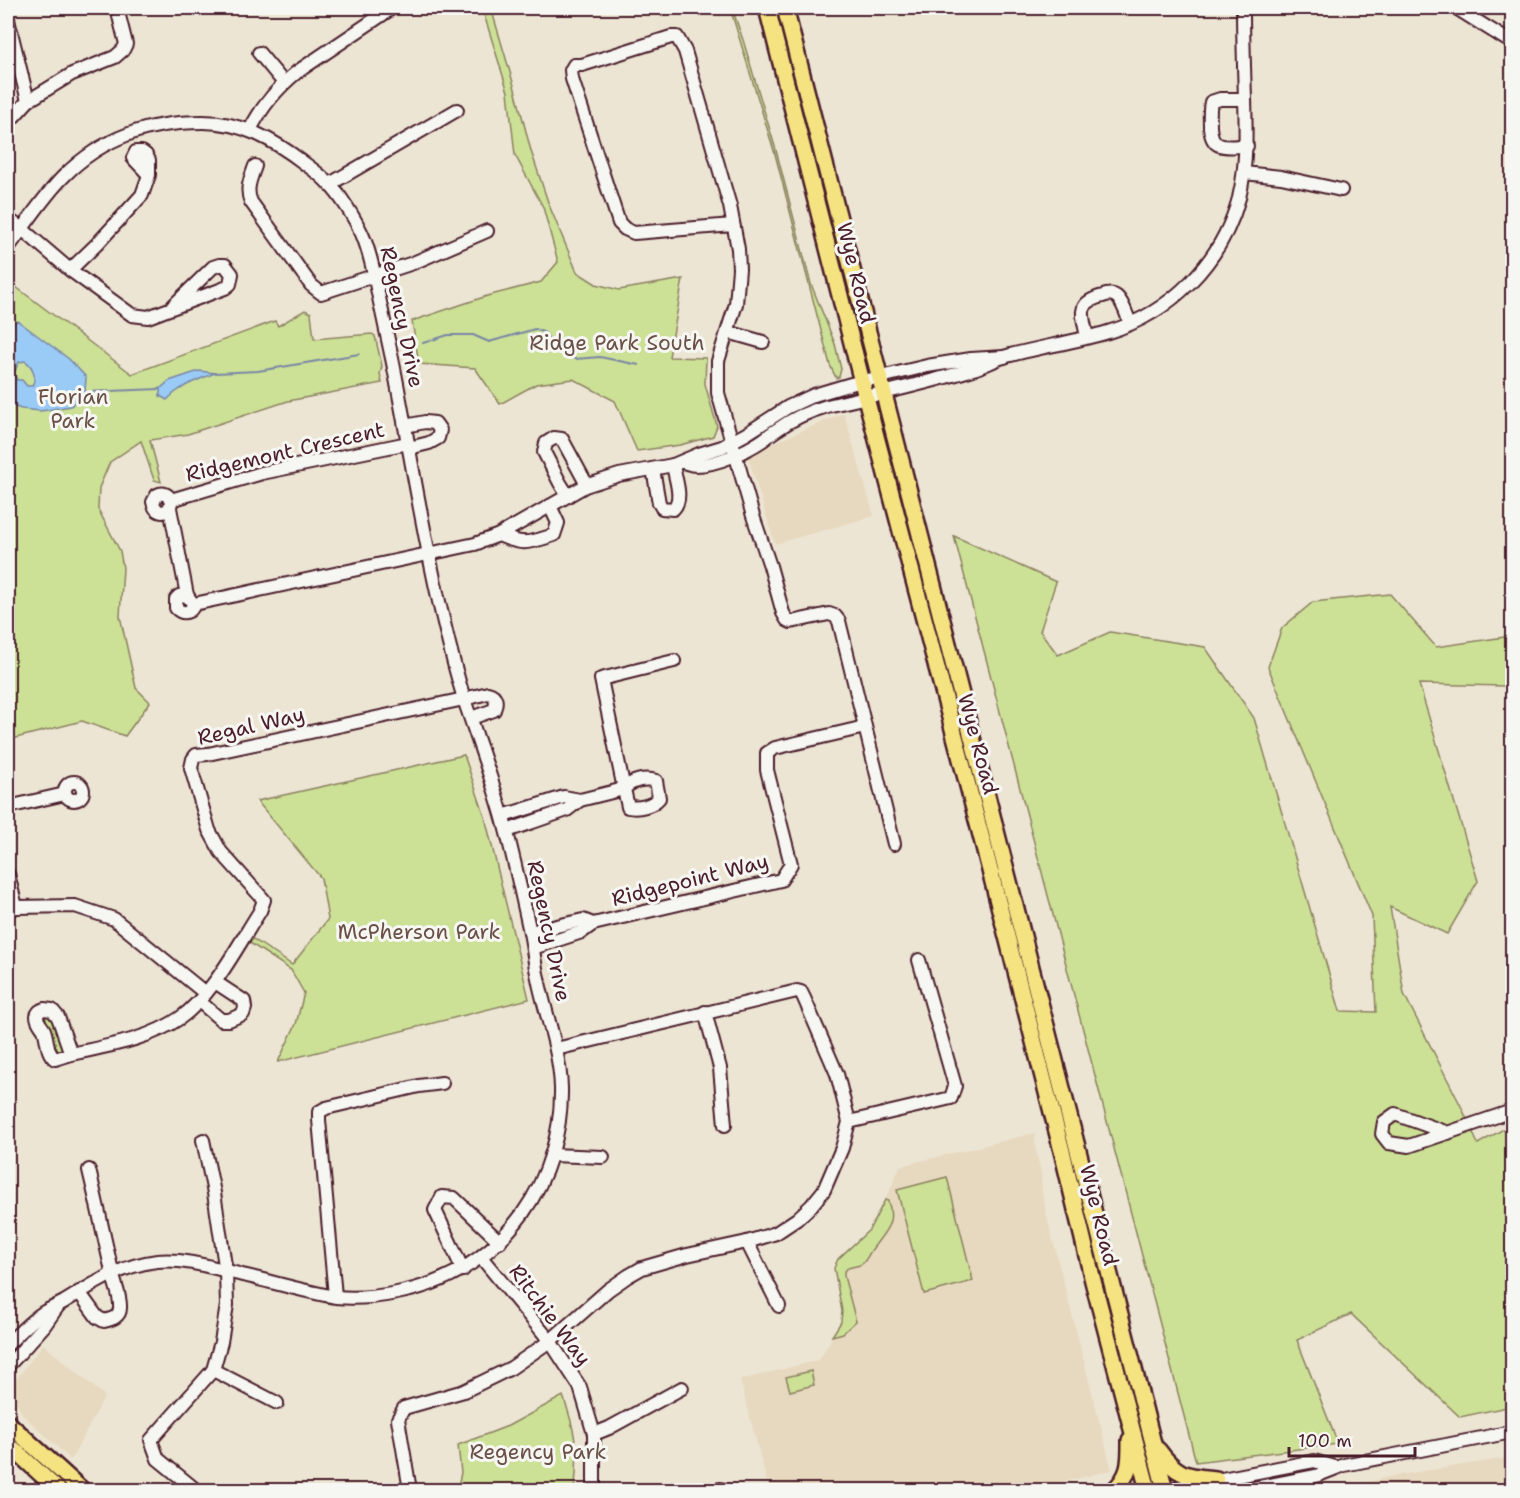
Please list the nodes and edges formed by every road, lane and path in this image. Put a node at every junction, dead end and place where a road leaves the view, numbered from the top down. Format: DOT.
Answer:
graph roads {
  1 [pos="117,8"];
  2 [pos="392,8"];
  3 [pos="767,8"];
  4 [pos="784,8"];
  5 [pos="1243,8"];
  6 [pos="1456,8"];
  7 [pos="8,20"];
  8 [pos="1512,43"];
  9 [pos="260,53"];
  10 [pos="284,83"];
  11 [pos="1245,99"];
  12 [pos="28,101"];
  13 [pos="457,110"];
  14 [pos="8,123"];
  15 [pos="250,130"];
  16 [pos="1246,146"];
  17 [pos="255,166"];
  18 [pos="1244,174"];
  19 [pos="149,175"];
  20 [pos="330,184"];
  21 [pos="1341,190"];
  22 [pos="8,219"];
  23 [pos="733,225"];
  24 [pos="22,229"];
  25 [pos="487,231"];
  26 [pos="8,248"];
  27 [pos="70,270"];
  28 [pos="375,276"];
  29 [pos="173,307"];
  30 [pos="1130,323"];
  31 [pos="728,332"];
  32 [pos="1087,337"];
  33 [pos="763,342"];
  34 [pos="1004,357"];
  35 [pos="880,377"];
  36 [pos="862,382"];
  37 [pos="884,393"];
  38 [pos="866,398"];
  39 [pos="405,426"];
  40 [pos="409,446"];
  41 [pos="733,448"];
  42 [pos="678,464"];
  43 [pos="652,469"];
  44 [pos="587,485"];
  45 [pos="568,496"];
  46 [pos="550,506"];
  47 [pos="499,536"];
  48 [pos="429,553"];
  49 [pos="674,661"];
  50 [pos="464,699"];
  51 [pos="471,718"];
  52 [pos="865,727"];
  53 [pos="65,794"];
  54 [pos="580,800"];
  55 [pos="8,807"];
  56 [pos="503,816"];
  57 [pos="507,831"];
  58 [pos="894,844"];
  59 [pos="8,874"];
  60 [pos="12,908"];
  61 [pos="593,924"];
  62 [pos="530,932"];
  63 [pos="533,948"];
  64 [pos="919,960"];
  65 [pos="215,981"];
  66 [pos="202,997"];
  67 [pos="705,1012"];
  68 [pos="555,1049"];
  69 [pos="71,1054"];
  70 [pos="442,1083"];
  71 [pos="1512,1109"];
  72 [pos="849,1122"];
  73 [pos="725,1125"];
  74 [pos="1448,1133"];
  75 [pos="203,1140"];
  76 [pos="551,1155"];
  77 [pos="603,1157"];
  78 [pos="89,1170"];
  79 [pos="500,1242"];
  80 [pos="747,1242"];
  81 [pos="481,1257"];
  82 [pos="463,1270"];
  83 [pos="226,1272"];
  84 [pos="112,1274"];
  85 [pos="79,1292"];
  86 [pos="335,1296"];
  87 [pos="58,1306"];
  88 [pos="779,1306"];
  89 [pos="550,1341"];
  90 [pos="8,1344"];
  91 [pos="8,1366"];
  92 [pos="213,1370"];
  93 [pos="682,1388"];
  94 [pos="277,1404"];
  95 [pos="8,1413"];
  96 [pos="1131,1422"];
  97 [pos="8,1423"];
  98 [pos="1512,1432"];
  99 [pos="594,1434"];
  100 [pos="1153,1441"];
  101 [pos="8,1444"];
  102 [pos="30,1445"];
  103 [pos="8,1450"];
  104 [pos="25,1460"];
  105 [pos="1335,1467"];
  106 [pos="1216,1479"];
  107 [pos="1164,1490"];
  108 [pos="58,1491"];
  109 [pos="82,1491"];
  110 [pos="196,1491"];
  111 [pos="410,1491"];
  112 [pos="594,1491"];
  113 [pos="717,1491"];
  114 [pos="724,1491"];
  115 [pos="1114,1491"];
  116 [pos="1148,1491"];
  117 [pos="1244,1491"];
  1 -- 12 [label="street"];
  2 -- 10 [label="street"];
  3 -- 36 [label="main road, Wye Road"];
  4 -- 35 [label="main road, Wye Road"];
  5 -- 11 [label="street"];
  6 -- 8 [label="street"];
  7 -- 12 [label="street"];
  9 -- 10 [label="street"];
  10 -- 15 [label="street"];
  11 -- 16 [label="street"];
  11 -- 16 [label="street"];
  12 -- 14 [label="street"];
  13 -- 20 [label="street"];
  15 -- 20 [label="street, Regency Drive"];
  15 -- 24 [label="street, Regency Drive"];
  16 -- 18 [label="street"];
  17 -- 28 [label="street"];
  18 -- 21 [label="street"];
  18 -- 30 [label="street"];
  19 -- 27 [label="street"];
  20 -- 28 [label="street, Regency Drive"];
  22 -- 24 [label="street"];
  23 -- 23 [label="street"];
  23 -- 31 [label="street"];
  24 -- 26 [label="street, Regency Drive"];
  24 -- 27 [label="street"];
  25 -- 28 [label="street"];
  27 -- 29 [label="street"];
  28 -- 39 [label="street, Regency Drive"];
  29 -- 29 [label="street"];
  30 -- 32 [label="street"];
  30 -- 32 [label="street"];
  31 -- 33 [label="street"];
  31 -- 41 [label="street"];
  32 -- 34 [label="street"];
  34 -- 35 [label="street"];
  34 -- 37 [label="street"];
  35 -- 36 [label="street"];
  35 -- 37 [label="main road, Wye Road"];
  36 -- 38 [label="main road, Wye Road"];
  36 -- 41 [label="street"];
  37 -- 38 [label="street"];
  37 -- 100 [label="main road, Wye Road"];
  38 -- 41 [label="street"];
  38 -- 96 [label="main road, Wye Road"];
  39 -- 40 [label="street, Regency Drive"];
  39 -- 40 [label="street"];
  40 -- 48 [label="street, Regency Drive"];
  40 -- 48 [label="street, Ridgemont Crescent"];
  41 -- 42 [label="street"];
  41 -- 52 [label="street"];
  42 -- 43 [label="street"];
  42 -- 43 [label="street"];
  43 -- 44 [label="street"];
  44 -- 45 [label="street"];
  44 -- 45 [label="street"];
  45 -- 46 [label="street"];
  46 -- 47 [label="street"];
  46 -- 47 [label="street"];
  47 -- 48 [label="street, Ridgemont Crescent"];
  48 -- 50 [label="street, Regency Drive"];
  49 -- 54 [label="street"];
  50 -- 51 [label="street, Regency Drive"];
  50 -- 51 [label="street"];
  50 -- 65 [label="street, Regal Way"];
  51 -- 56 [label="street, Regency Drive"];
  52 -- 58 [label="street"];
  52 -- 61 [label="street, Ridgepoint Way"];
  53 -- 55 [label="street"];
  54 -- 56 [label="street"];
  54 -- 57 [label="street"];
  56 -- 57 [label="street, Regency Drive"];
  57 -- 62 [label="street, Regency Drive"];
  59 -- 60 [label="street"];
  60 -- 66 [label="street"];
  61 -- 62 [label="street, Ridgepoint Way"];
  61 -- 63 [label="street, Ridgepoint Way"];
  62 -- 63 [label="street, Regency Drive"];
  63 -- 68 [label="street, Regency Drive"];
  64 -- 72 [label="street"];
  65 -- 66 [label="street, Regal Way"];
  65 -- 66 [label="street"];
  66 -- 69 [label="street, Regal Way"];
  67 -- 68 [label="street"];
  67 -- 72 [label="street"];
  67 -- 73 [label="street"];
  68 -- 76 [label="street, Regency Drive"];
  70 -- 86 [label="street"];
  71 -- 74 [label="street"];
  72 -- 80 [label="street"];
  74 -- 74 [label="street"];
  75 -- 83 [label="street"];
  76 -- 77 [label="street"];
  76 -- 79 [label="street, Regency Drive"];
  78 -- 84 [label="street"];
  79 -- 81 [label="street, Regency Drive"];
  79 -- 82 [label="street"];
  80 -- 88 [label="street"];
  80 -- 89 [label="street"];
  81 -- 82 [label="street, Regency Drive"];
  81 -- 89 [label="street, Ritchie Way"];
  82 -- 86 [label="street, Regency Drive"];
  83 -- 84 [label="street, Regency Drive"];
  83 -- 86 [label="street, Regency Drive"];
  83 -- 92 [label="street"];
  84 -- 85 [label="street, Regency Drive"];
  84 -- 85 [label="street"];
  85 -- 87 [label="street, Regency Drive"];
  87 -- 90 [label="street, Regency Drive"];
  87 -- 91 [label="street, Regency Drive"];
  89 -- 99 [label="street, Ritchie Way"];
  89 -- 111 [label="street"];
  92 -- 94 [label="street"];
  92 -- 110 [label="street"];
  93 -- 99 [label="street"];
  95 -- 102 [label="main road"];
  96 -- 115 [label="main road"];
  96 -- 116 [label="main road, Wye Road"];
  97 -- 102 [label="main road"];
  98 -- 105 [label="street"];
  99 -- 112 [label="street, Ritchie Way"];
  100 -- 106 [label="main road"];
  100 -- 107 [label="main road, Wye Road"];
  101 -- 104 [label="main road"];
  102 -- 109 [label="main road"];
  103 -- 104 [label="main road"];
  104 -- 108 [label="main road"];
  105 -- 106 [label="street"];
  105 -- 117 [label="street"];
  106 -- 107 [label="street"];
  113 -- 114 [label="street"];
}
